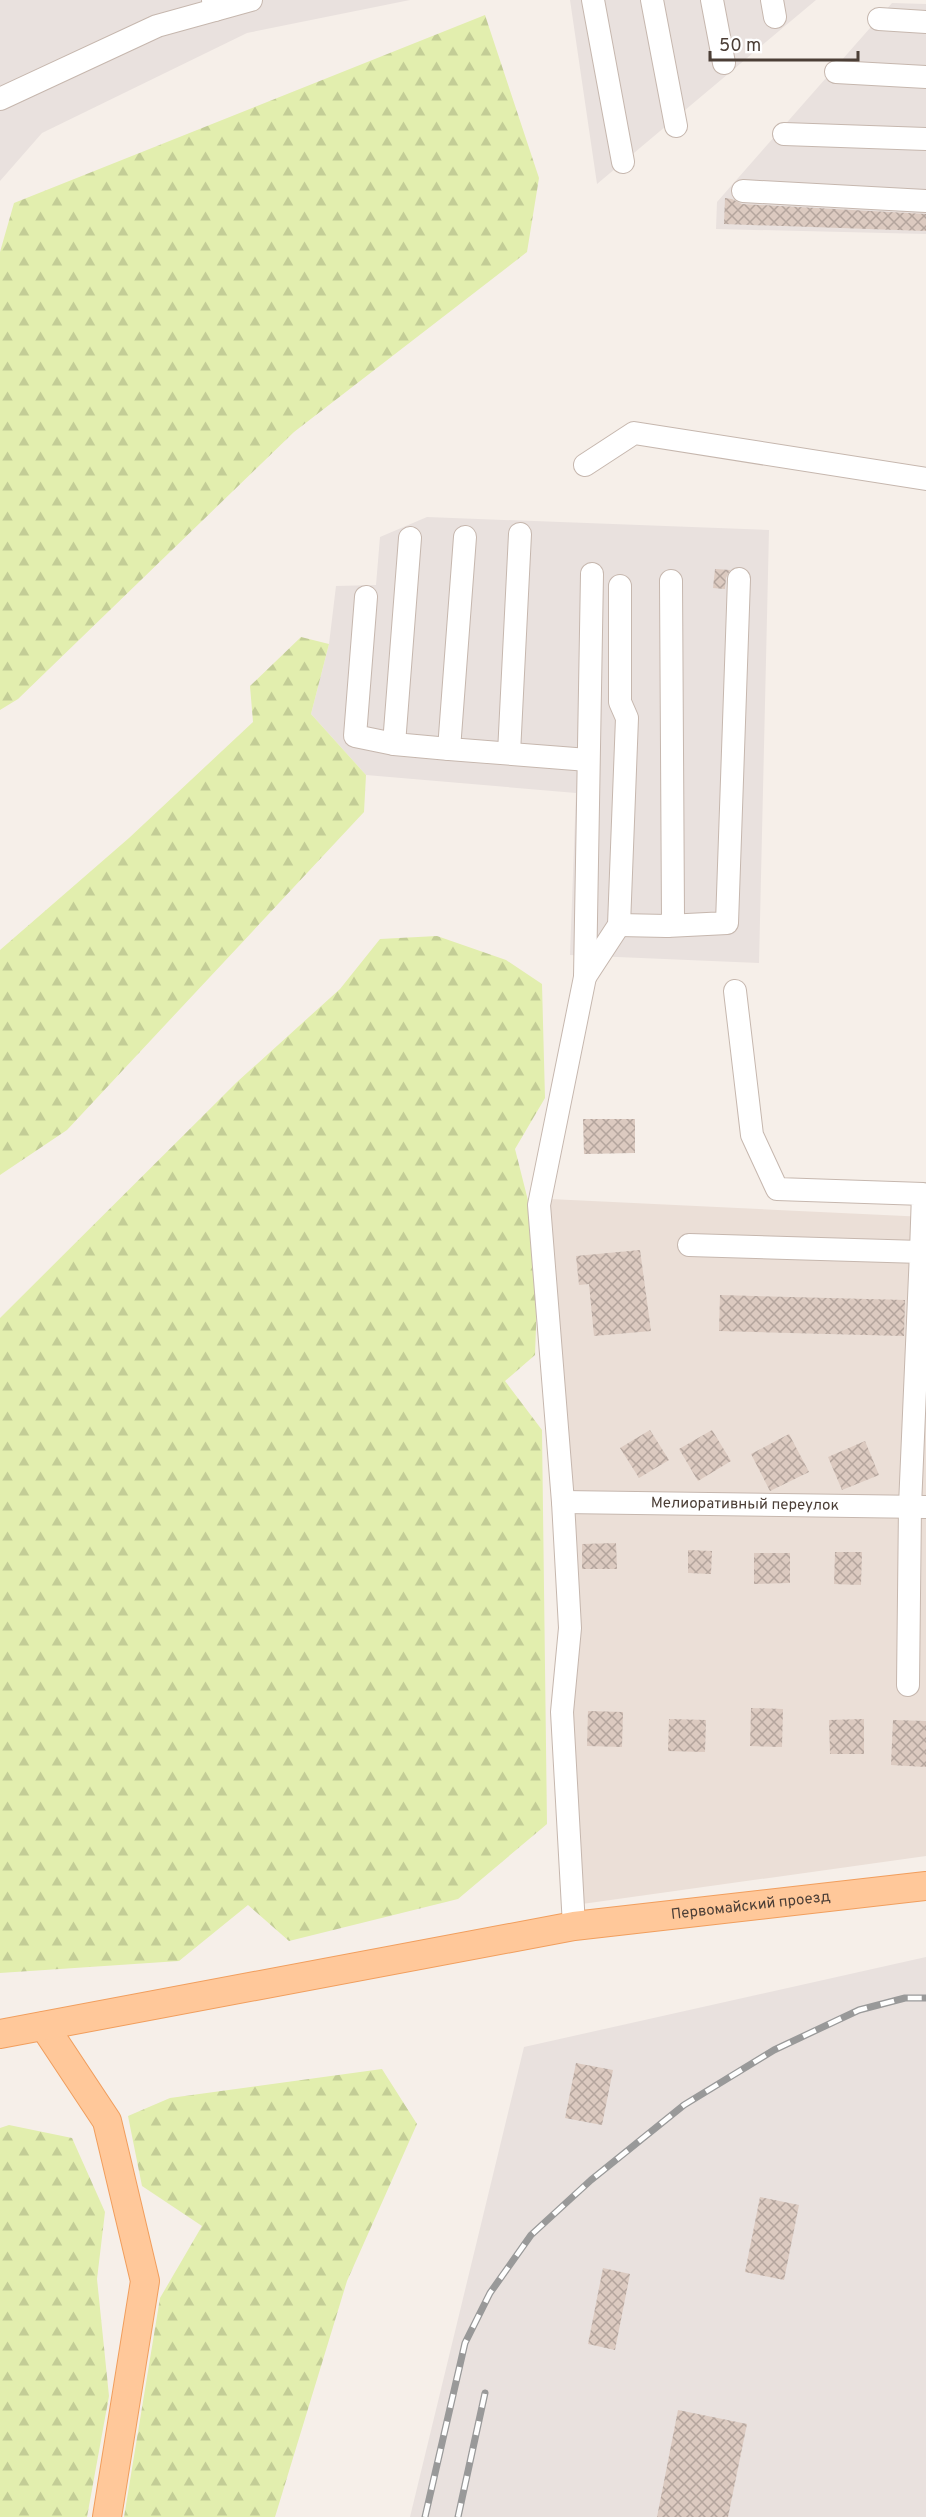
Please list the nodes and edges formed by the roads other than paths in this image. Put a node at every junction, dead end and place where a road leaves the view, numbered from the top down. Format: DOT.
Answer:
graph roads {
  1 [pos="251,0"];
  2 [pos="593,0"];
  3 [pos="651,0"];
  4 [pos="712,0"];
  5 [pos="214,5"];
  6 [pos="879,19"];
  7 [pos="926,22"];
  8 [pos="724,63"];
  9 [pos="836,72"];
  10 [pos="926,77"];
  11 [pos="0,99"];
  12 [pos="676,126"];
  13 [pos="784,134"];
  14 [pos="926,139"];
  15 [pos="623,162"];
  16 [pos="743,191"];
  17 [pos="926,201"];
  18 [pos="585,465"];
  19 [pos="926,479"];
  20 [pos="520,534"];
  21 [pos="465,537"];
  22 [pos="411,538"];
  23 [pos="592,574"];
  24 [pos="739,579"];
  25 [pos="671,581"];
  26 [pos="620,586"];
  27 [pos="366,597"];
  28 [pos="393,744"];
  29 [pos="449,749"];
  30 [pos="509,753"];
  31 [pos="588,760"];
  32 [pos="619,925"];
  33 [pos="667,926"];
  34 [pos="585,977"];
  35 [pos="735,991"];
  36 [pos="688,1245"];
  37 [pos="921,1252"];
  38 [pos="563,1502"];
  39 [pos="918,1507"];
  40 [pos="908,1685"];
  41 [pos="926,1886"];
  42 [pos="574,1926"];
  43 [pos="44,2026"];
  44 [pos="0,2034"];
  45 [pos="107,2517"];
  1 -- 5 [label="street"];
  2 -- 15 [label="street"];
  3 -- 12 [label="street"];
  4 -- 8 [label="street"];
  5 -- 11 [label="street"];
  6 -- 7 [label="street"];
  9 -- 10 [label="street"];
  13 -- 14 [label="street"];
  16 -- 17 [label="street"];
  18 -- 19 [label="street"];
  20 -- 30 [label="street"];
  21 -- 29 [label="street"];
  22 -- 28 [label="street"];
  23 -- 31 [label="street"];
  24 -- 33 [label="street"];
  25 -- 33 [label="street"];
  26 -- 32 [label="street"];
  27 -- 28 [label="street"];
  28 -- 29 [label="street"];
  29 -- 30 [label="street"];
  30 -- 31 [label="street"];
  31 -- 34 [label="street"];
  32 -- 33 [label="street"];
  32 -- 34 [label="street"];
  34 -- 38 [label="street"];
  35 -- 37 [label="street"];
  36 -- 37 [label="street"];
  37 -- 39 [label="street"];
  38 -- 39 [label="street, Мелиоративный переулок"];
  38 -- 42 [label="street"];
  39 -- 40 [label="street"];
  41 -- 42 [label="main road, Первомайский проезд"];
  42 -- 43 [label="main road, Первомайский проезд"];
  43 -- 44 [label="main road, Первомайский проезд"];
  43 -- 45 [label="main road"];
}
